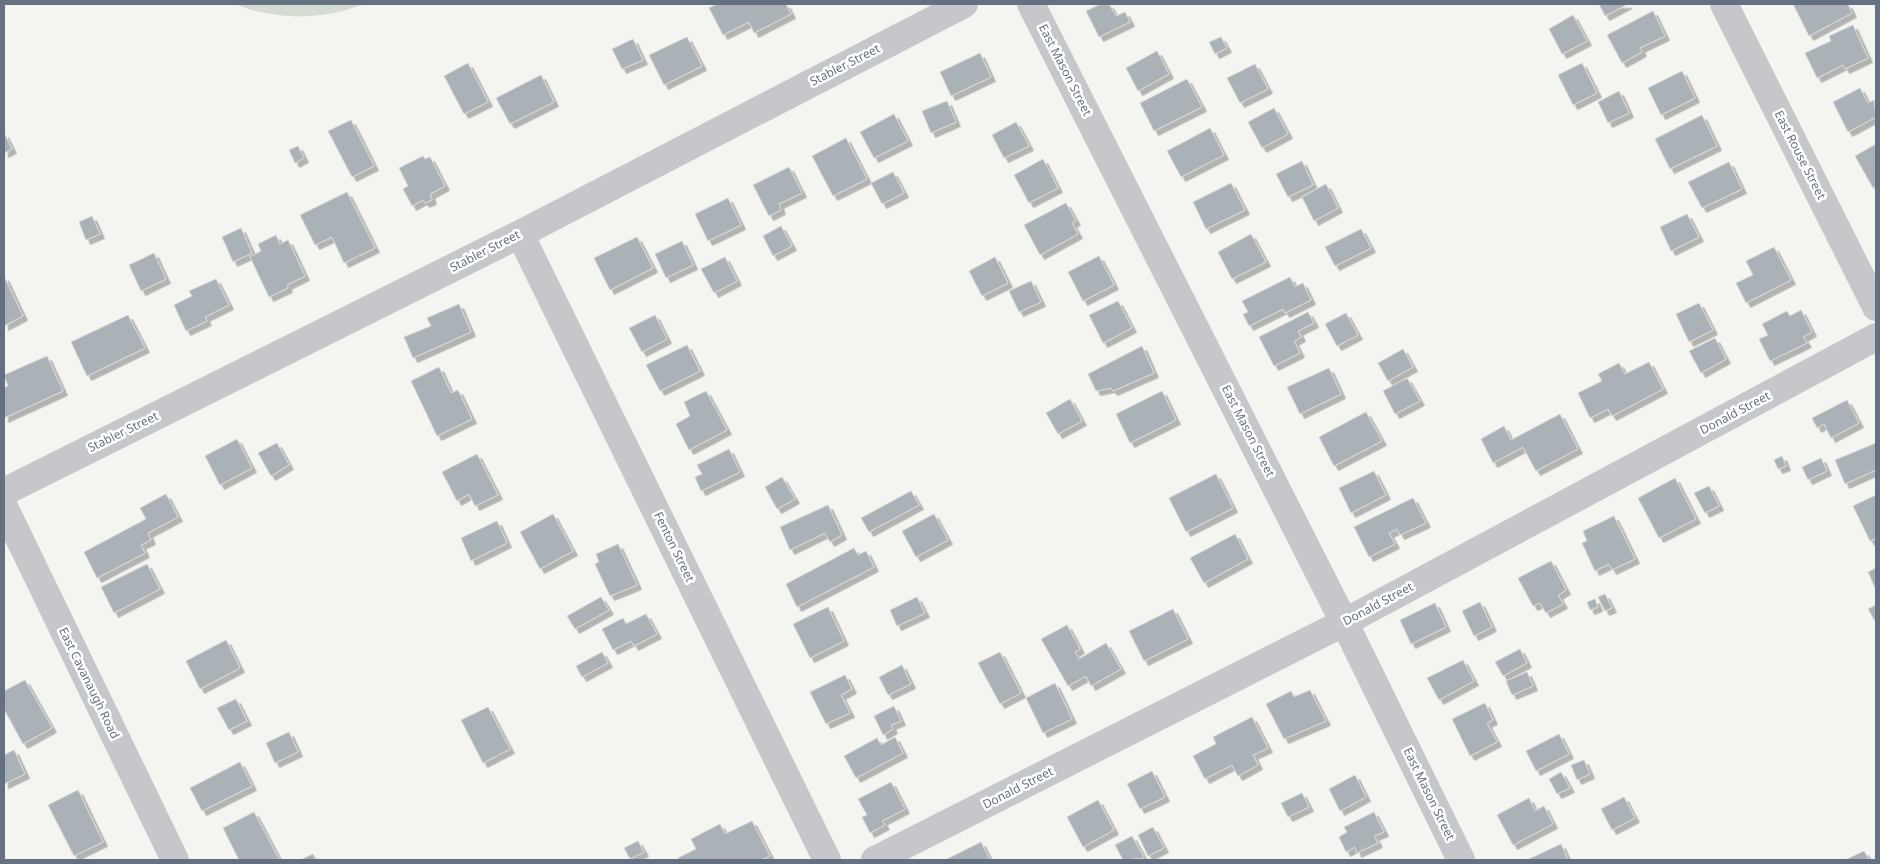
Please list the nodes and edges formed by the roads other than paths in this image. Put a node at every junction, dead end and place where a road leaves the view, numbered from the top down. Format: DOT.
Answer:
graph roads {
  1 [pos="964,4"];
  2 [pos="1031,4"];
  3 [pos="1724,4"];
  4 [pos="520,234"];
  5 [pos="1876,307"];
  6 [pos="1876,337"];
  7 [pos="4,492"];
  8 [pos="4,507"];
  9 [pos="1344,622"];
  10 [pos="175,860"];
  11 [pos="827,860"];
  12 [pos="875,860"];
  13 [pos="1461,860"];
  1 -- 4 [label="street, Stabler Street"];
  2 -- 9 [label="street, East Mason Street"];
  3 -- 5 [label="street, East Rouse Street"];
  4 -- 7 [label="street, Stabler Street"];
  4 -- 11 [label="street, Fenton Street"];
  6 -- 9 [label="street, Donald Street"];
  8 -- 10 [label="street, East Cavanaugh Road"];
  9 -- 12 [label="street, Donald Street"];
  9 -- 13 [label="street, East Mason Street"];
}
